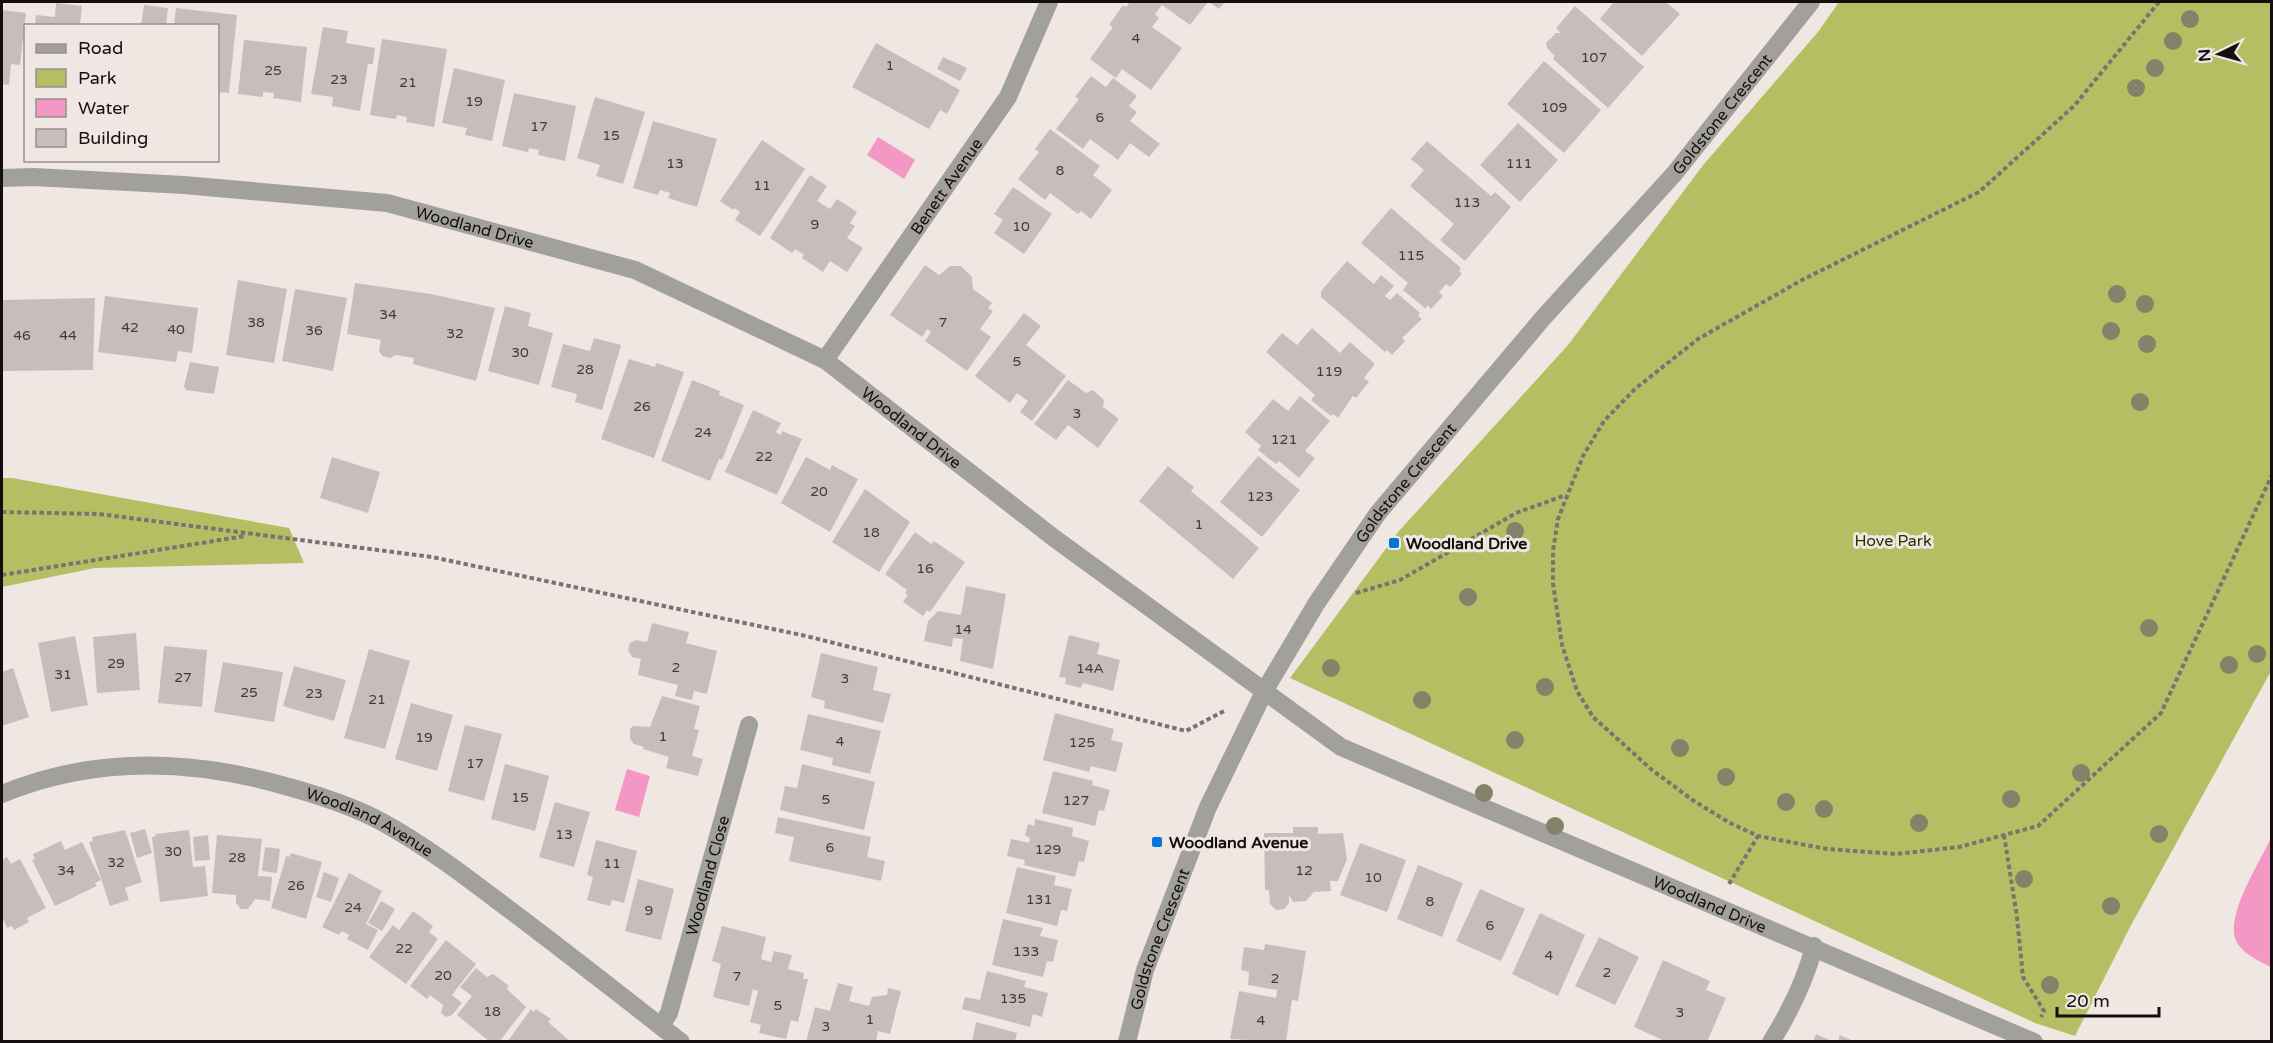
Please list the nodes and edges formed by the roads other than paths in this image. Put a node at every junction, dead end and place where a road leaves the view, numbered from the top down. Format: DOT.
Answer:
graph roads {
  1 [pos="1049,2"];
  2 [pos="1811,2"];
  3 [pos="2,178"];
  4 [pos="825,360"];
  5 [pos="1264,690"];
  6 [pos="749,725"];
  7 [pos="2,794"];
  8 [pos="1814,946"];
  9 [pos="661,1026"];
  10 [pos="681,1041"];
  11 [pos="1127,1041"];
  12 [pos="1771,1041"];
  13 [pos="2030,1041"];
  1 -- 4 [label="street, Benett Avenue"];
  2 -- 5 [label="street, Goldstone Crescent"];
  3 -- 4 [label="street, Woodland Drive"];
  4 -- 5 [label="street, Woodland Drive"];
  5 -- 8 [label="street, Woodland Drive"];
  5 -- 11 [label="street, Goldstone Crescent"];
  6 -- 9 [label="street, Woodland Close"];
  7 -- 9 [label="street, Woodland Avenue"];
  8 -- 12 [label="street"];
  8 -- 13 [label="street, Woodland Drive"];
  9 -- 10 [label="street, Woodland Avenue"];
}
